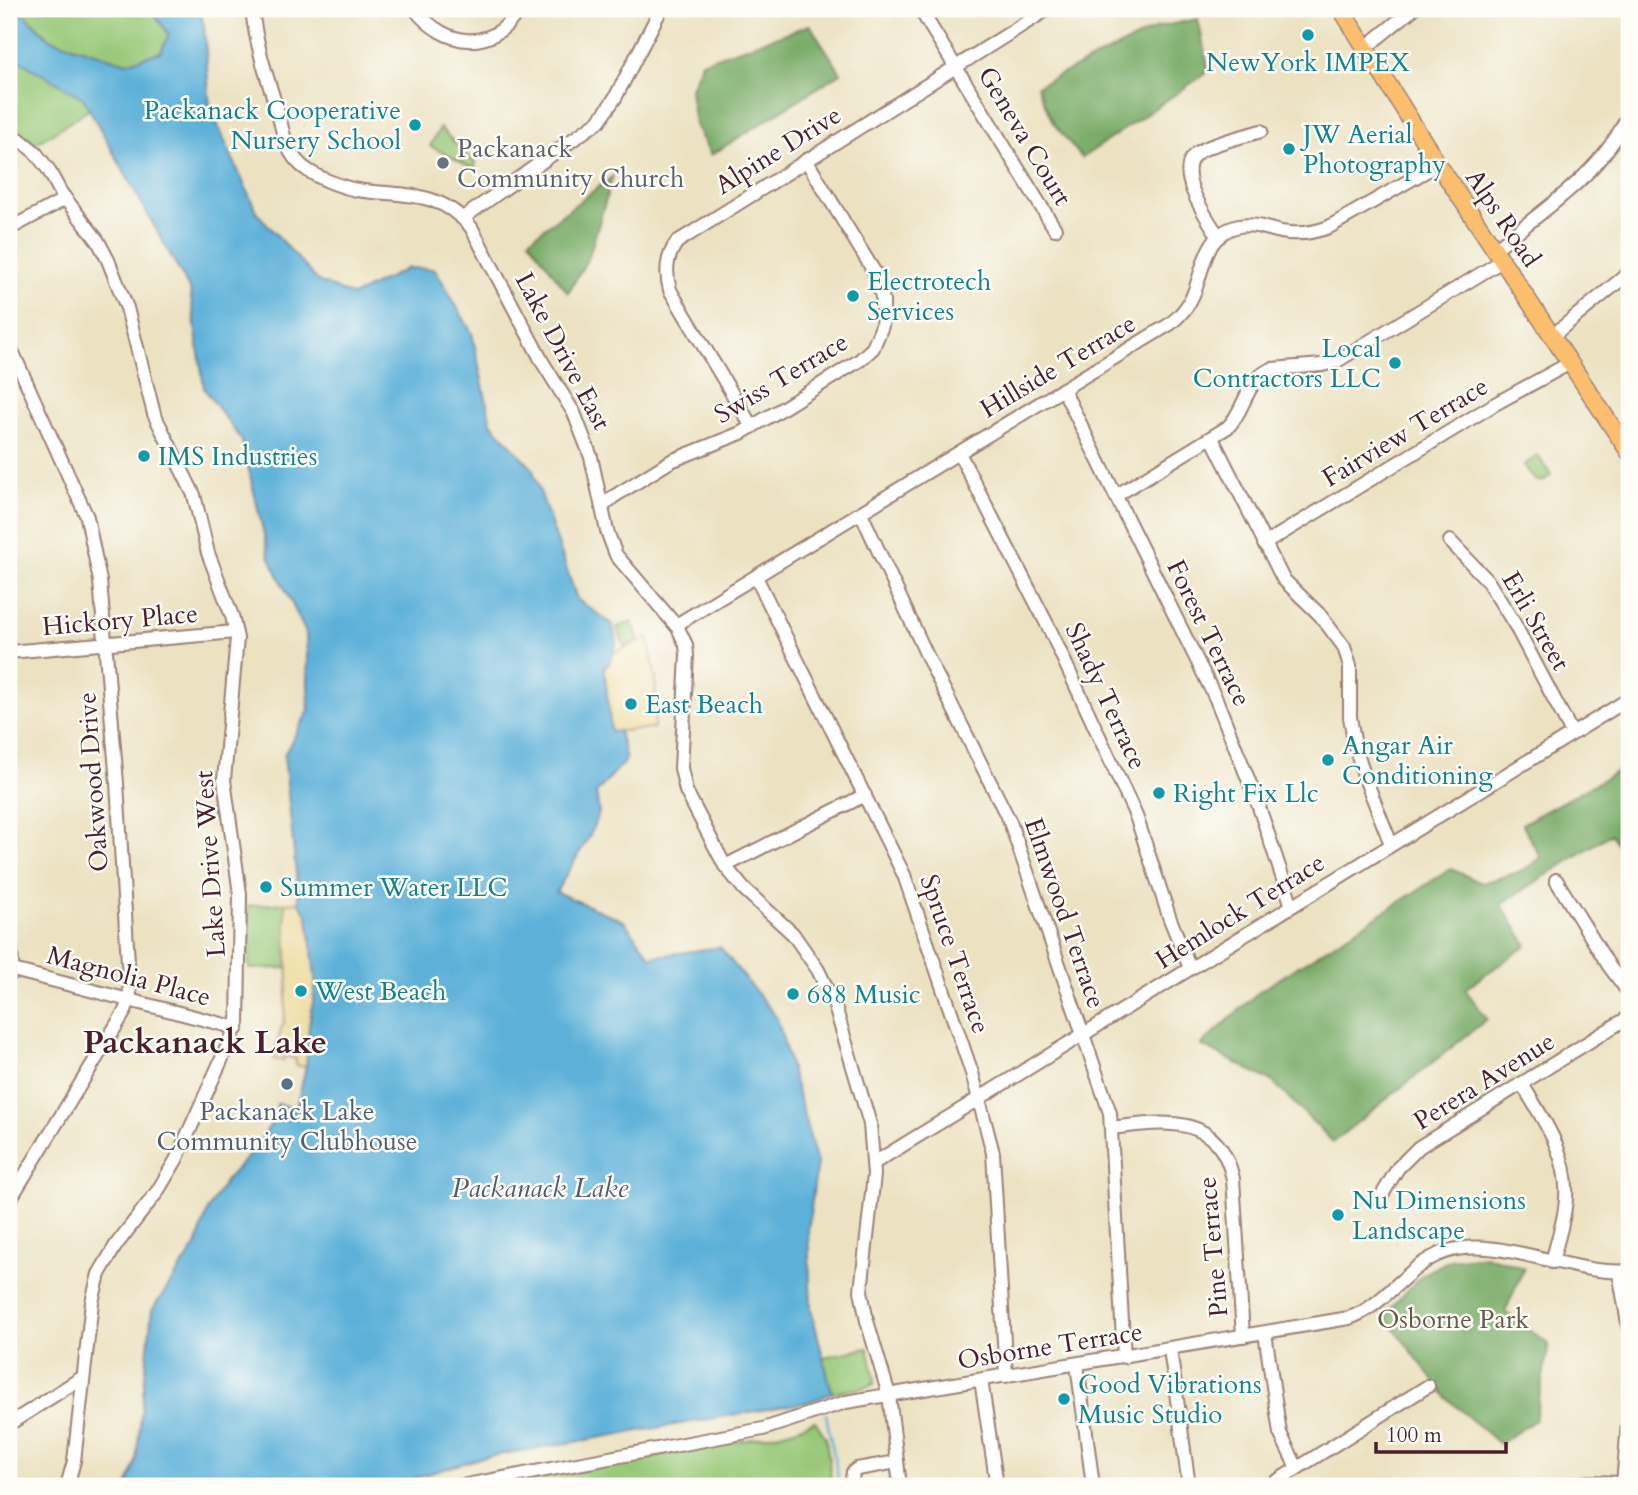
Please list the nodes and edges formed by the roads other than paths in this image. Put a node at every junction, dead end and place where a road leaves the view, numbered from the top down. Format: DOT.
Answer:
graph roads {
  1 [pos="252,9"];
  2 [pos="415,9"];
  3 [pos="519,9"];
  4 [pos="661,9"];
  5 [pos="920,9"];
  6 [pos="1048,9"];
  7 [pos="1341,9"];
  8 [pos="1413,9"];
  9 [pos="1365,48"];
  10 [pos="956,66"];
  11 [pos="1629,113"];
  12 [pos="9,131"];
  13 [pos="1261,131"];
  14 [pos="806,160"];
  15 [pos="1437,164"];
  16 [pos="65,199"];
  17 [pos="463,218"];
  18 [pos="9,229"];
  19 [pos="1055,229"];
  20 [pos="1219,237"];
  21 [pos="1499,255"];
  22 [pos="1629,272"];
  23 [pos="1552,336"];
  24 [pos="9,344"];
  25 [pos="1570,363"];
  26 [pos="1063,389"];
  27 [pos="752,427"];
  28 [pos="1212,438"];
  29 [pos="1629,452"];
  30 [pos="959,453"];
  31 [pos="1117,495"];
  32 [pos="603,507"];
  33 [pos="860,513"];
  34 [pos="1450,541"];
  35 [pos="1264,544"];
  36 [pos="756,577"];
  37 [pos="676,625"];
  38 [pos="235,632"];
  39 [pos="106,644"];
  40 [pos="9,652"];
  41 [pos="1629,699"];
  42 [pos="1572,733"];
  43 [pos="865,795"];
  44 [pos="1391,844"];
  45 [pos="724,866"];
  46 [pos="1556,880"];
  47 [pos="1292,906"];
  48 [pos="9,924"];
  49 [pos="1190,968"];
  50 [pos="9,971"];
  51 [pos="1629,993"];
  52 [pos="129,1000"];
  53 [pos="1629,1017"];
  54 [pos="237,1028"];
  55 [pos="1084,1034"];
  56 [pos="1522,1084"];
  57 [pos="979,1098"];
  58 [pos="1111,1128"];
  59 [pos="874,1163"];
  60 [pos="1379,1200"];
  61 [pos="9,1201"];
  62 [pos="1552,1262"];
  63 [pos="1624,1271"];
  64 [pos="1629,1329"];
  65 [pos="1265,1333"];
  66 [pos="1242,1336"];
  67 [pos="1170,1349"];
  68 [pos="1124,1357"];
  69 [pos="1077,1364"];
  70 [pos="1006,1376"];
  71 [pos="83,1377"];
  72 [pos="981,1380"];
  73 [pos="1428,1386"];
  74 [pos="889,1395"];
  75 [pos="1629,1409"];
  76 [pos="9,1424"];
  77 [pos="897,1462"];
  78 [pos="1297,1468"];
  79 [pos="1623,1484"];
  80 [pos="67,1486"];
  81 [pos="461,1486"];
  82 [pos="851,1486"];
  83 [pos="900,1486"];
  84 [pos="998,1486"];
  85 [pos="1093,1486"];
  86 [pos="1189,1486"];
  87 [pos="1269,1486"];
  88 [pos="1565,1486"];
  1 -- 17 [label="street, Lake Drive East"];
  2 -- 3 [label="street"];
  4 -- 17 [label="street"];
  5 -- 10 [label="street, Geneva Court"];
  6 -- 10 [label="street, Alpine Drive"];
  7 -- 9 [label="main road, Alps Road"];
  8 -- 9 [label="street"];
  9 -- 15 [label="main road, Alps Road"];
  10 -- 14 [label="street, Alpine Drive"];
  10 -- 19 [label="street, Geneva Court"];
  11 -- 21 [label="street"];
  12 -- 16 [label="street, Lake Drive West"];
  13 -- 20 [label="street"];
  14 -- 27 [label="street, Swiss Terrace"];
  14 -- 27 [label="street, Alpine Drive"];
  15 -- 20 [label="street"];
  15 -- 21 [label="main road, Alps Road"];
  16 -- 18 [label="street"];
  16 -- 38 [label="street, Lake Drive West"];
  17 -- 32 [label="street, Lake Drive East"];
  20 -- 26 [label="street, Hillside Terrace"];
  21 -- 23 [label="main road, Alps Road"];
  21 -- 28 [label="street"];
  22 -- 23 [label="street"];
  23 -- 25 [label="main road, Alps Road"];
  24 -- 39 [label="street, Oakwood Drive"];
  25 -- 29 [label="main road, Alps Road"];
  25 -- 35 [label="street, Fairview Terrace"];
  26 -- 30 [label="street, Hillside Terrace"];
  26 -- 31 [label="street, Forest Terrace"];
  27 -- 32 [label="street, Swiss Terrace"];
  28 -- 31 [label="street"];
  28 -- 35 [label="street"];
  30 -- 33 [label="street, Hillside Terrace"];
  30 -- 49 [label="street, Shady Terrace"];
  31 -- 47 [label="street, Forest Terrace"];
  32 -- 37 [label="street, Lake Drive East"];
  33 -- 36 [label="street, Hillside Terrace"];
  33 -- 55 [label="street, Elmwood Terrace"];
  34 -- 42 [label="street, Erli Street"];
  35 -- 44 [label="street"];
  36 -- 37 [label="street, Hillside Terrace"];
  36 -- 43 [label="street, Spruce Terrace"];
  37 -- 45 [label="street, Lake Drive East"];
  38 -- 39 [label="street, Hickory Place"];
  38 -- 54 [label="street, Lake Drive West"];
  39 -- 40 [label="street, Hickory Place"];
  39 -- 52 [label="street, Oakwood Drive"];
  41 -- 42 [label="street, Hemlock Terrace"];
  42 -- 44 [label="street, Hemlock Terrace"];
  43 -- 45 [label="street"];
  43 -- 57 [label="street, Spruce Terrace"];
  44 -- 47 [label="street, Hemlock Terrace"];
  45 -- 59 [label="street, Lake Drive East"];
  46 -- 51 [label="street"];
  47 -- 49 [label="street, Hemlock Terrace"];
  48 -- 50 [label="street"];
  49 -- 55 [label="street, Hemlock Terrace"];
  50 -- 52 [label="street, Magnolia Place"];
  52 -- 54 [label="street, Magnolia Place"];
  52 -- 61 [label="street"];
  53 -- 56 [label="street, Perera Avenue"];
  54 -- 71 [label="street, Lake Drive West"];
  55 -- 57 [label="street, Hemlock Terrace"];
  55 -- 58 [label="street, Elmwood Terrace"];
  56 -- 60 [label="street, Perera Avenue"];
  56 -- 62 [label="street"];
  57 -- 59 [label="street, Hemlock Terrace"];
  57 -- 70 [label="street, Spruce Terrace"];
  58 -- 66 [label="street, Pine Terrace"];
  58 -- 68 [label="street, Elmwood Terrace"];
  59 -- 74 [label="street, Lake Drive East"];
  62 -- 63 [label="street, Osborne Terrace"];
  62 -- 65 [label="street, Osborne Terrace"];
  63 -- 64 [label="street"];
  65 -- 66 [label="street, Osborne Terrace"];
  65 -- 78 [label="street"];
  66 -- 67 [label="street, Osborne Terrace"];
  67 -- 68 [label="street, Osborne Terrace"];
  67 -- 86 [label="street"];
  68 -- 69 [label="street, Osborne Terrace"];
  69 -- 70 [label="street, Osborne Terrace"];
  69 -- 85 [label="street"];
  70 -- 72 [label="street, Osborne Terrace"];
  71 -- 76 [label="street"];
  71 -- 80 [label="street, Lake Drive West"];
  72 -- 74 [label="street, Osborne Terrace"];
  72 -- 84 [label="street"];
  73 -- 78 [label="street"];
  74 -- 77 [label="street, Lake Drive East"];
  74 -- 81 [label="street, Osborne Terrace"];
  75 -- 79 [label="street"];
  77 -- 82 [label="street"];
  77 -- 83 [label="street, Lake Drive East"];
  78 -- 87 [label="street"];
  79 -- 88 [label="street"];
}
